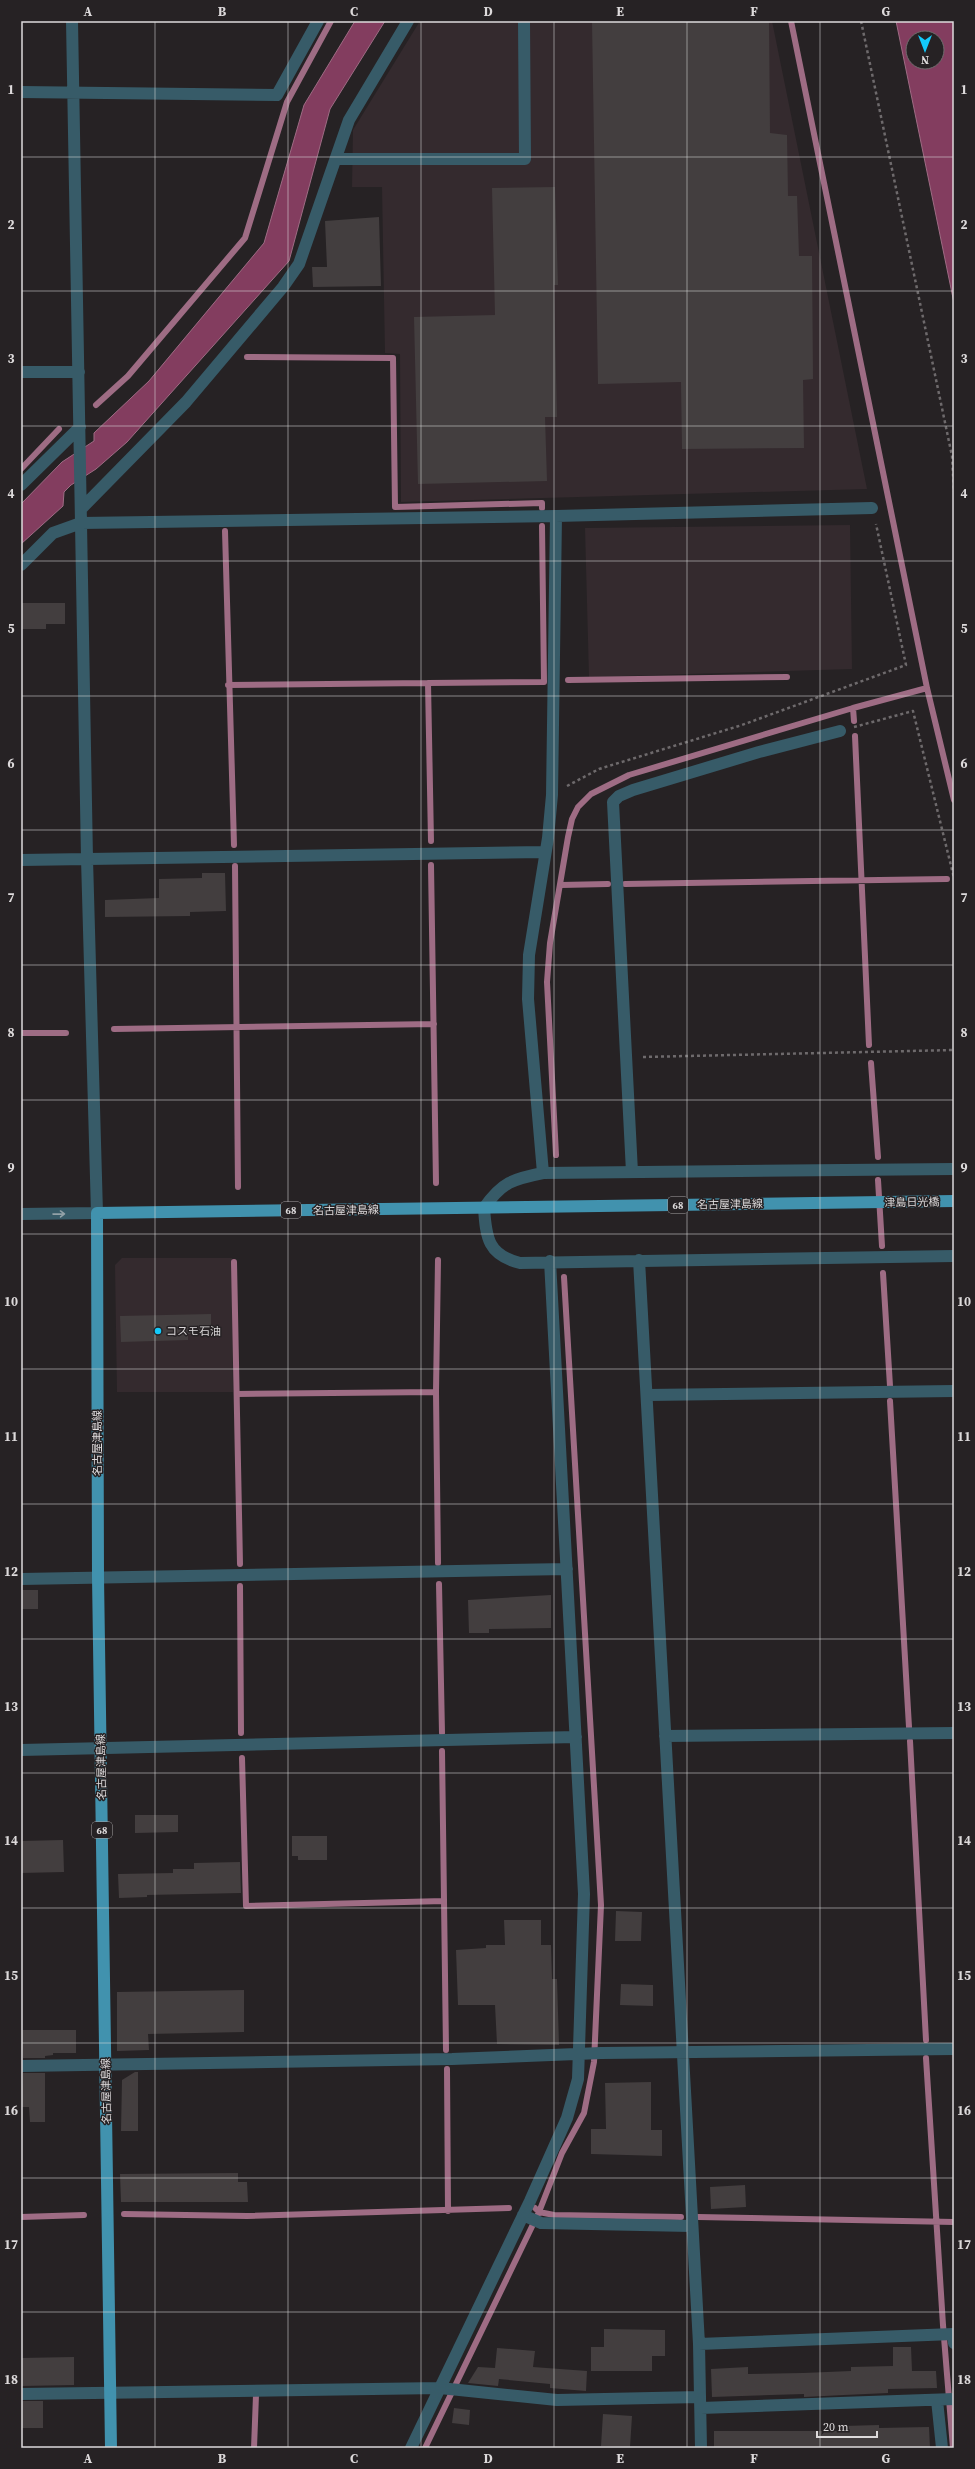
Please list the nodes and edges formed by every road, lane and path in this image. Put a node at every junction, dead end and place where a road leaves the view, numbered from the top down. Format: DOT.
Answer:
graph roads {
  1 [pos="72,21"];
  2 [pos="318,21"];
  3 [pos="408,21"];
  4 [pos="524,21"];
  5 [pos="861,21"];
  6 [pos="21,92"];
  7 [pos="73,92"];
  8 [pos="336,159"];
  9 [pos="21,372"];
  10 [pos="79,372"];
  11 [pos="80,432"];
  12 [pos="21,485"];
  13 [pos="954,492"];
  14 [pos="872,508"];
  15 [pos="80,509"];
  16 [pos="556,516"];
  17 [pos="81,524"];
  18 [pos="21,565"];
  19 [pos="840,731"];
  20 [pos="552,795"];
  21 [pos="545,852"];
  22 [pos="86,859"];
  23 [pos="21,860"];
  24 [pos="954,878"];
  25 [pos="954,1050"];
  26 [pos="626,1057"];
  27 [pos="954,1169"];
  28 [pos="632,1172"];
  29 [pos="543,1173"];
  30 [pos="954,1201"];
  31 [pos="871,1202"];
  32 [pos="484,1208"];
  33 [pos="97,1213"];
  34 [pos="21,1214"];
  35 [pos="954,1256"];
  36 [pos="639,1260"];
  37 [pos="550,1261"];
  38 [pos="954,1390"];
  39 [pos="647,1395"];
  40 [pos="567,1569"];
  41 [pos="98,1577"];
  42 [pos="21,1579"];
  43 [pos="954,1732"];
  44 [pos="665,1736"];
  45 [pos="576,1737"];
  46 [pos="100,1749"];
  47 [pos="21,1750"];
  48 [pos="954,2049"];
  49 [pos="681,2052"];
  50 [pos="581,2054"];
  51 [pos="106,2065"];
  52 [pos="21,2066"];
  53 [pos="523,2216"];
  54 [pos="691,2226"];
  55 [pos="954,2338"];
  56 [pos="699,2344"];
  57 [pos="444,2388"];
  58 [pos="111,2393"];
  59 [pos="21,2394"];
  60 [pos="954,2399"];
  61 [pos="937,2400"];
  62 [pos="701,2402"];
  63 [pos="110,2448"];
  64 [pos="410,2448"];
  65 [pos="701,2448"];
  66 [pos="942,2448"];
  1 -- 7 [label="street"];
  2 -- 7 [label="street"];
  3 -- 8 [label="street"];
  4 -- 8 [label="street"];
  5 -- 13 [label="path"];
  6 -- 7 [label="street"];
  7 -- 10 [label="street"];
  8 -- 15 [label="street"];
  9 -- 10 [label="street"];
  10 -- 11 [label="street"];
  11 -- 12 [label="street"];
  11 -- 15 [label="street"];
  14 -- 16 [label="street"];
  14 -- 20 [label="path"];
  15 -- 17 [label="street"];
  16 -- 17 [label="street"];
  16 -- 20 [label="street"];
  17 -- 18 [label="street"];
  17 -- 22 [label="street"];
  19 -- 24 [label="path"];
  19 -- 26 [label="street"];
  20 -- 21 [label="street"];
  21 -- 22 [label="street"];
  21 -- 29 [label="street"];
  22 -- 23 [label="street"];
  22 -- 33 [label="street"];
  25 -- 26 [label="path"];
  26 -- 28 [label="street"];
  27 -- 28 [label="street"];
  28 -- 29 [label="street"];
  29 -- 32 [label="street"];
  30 -- 31 [label="main road, 津島日光橋 / 68"];
  31 -- 32 [label="main road, 名古屋津島線 / 68"];
  32 -- 33 [label="main road, 名古屋津島線 / 68"];
  32 -- 37 [label="street"];
  34 -- 33 [label="street, one-way"];
  33 -- 41 [label="main road, 名古屋津島線 / 68"];
  35 -- 36 [label="street"];
  36 -- 37 [label="street"];
  36 -- 39 [label="street"];
  37 -- 40 [label="street"];
  38 -- 39 [label="street"];
  39 -- 44 [label="street"];
  40 -- 41 [label="street"];
  40 -- 45 [label="street"];
  41 -- 42 [label="street"];
  41 -- 46 [label="main road, 名古屋津島線 / 68"];
  43 -- 44 [label="street"];
  44 -- 49 [label="street"];
  45 -- 46 [label="street"];
  45 -- 50 [label="street"];
  46 -- 47 [label="street"];
  46 -- 51 [label="main road, 名古屋津島線 / 68"];
  48 -- 49 [label="street"];
  49 -- 50 [label="street"];
  49 -- 54 [label="street"];
  50 -- 51 [label="street"];
  50 -- 53 [label="street"];
  51 -- 52 [label="street"];
  51 -- 58 [label="main road, 名古屋津島線 / 68"];
  53 -- 54 [label="street"];
  53 -- 57 [label="street"];
  54 -- 56 [label="street"];
  55 -- 56 [label="street"];
  56 -- 62 [label="street"];
  57 -- 58 [label="street"];
  57 -- 62 [label="street"];
  57 -- 64 [label="street"];
  58 -- 59 [label="street"];
  58 -- 63 [label="main road, 名古屋津島線 / 68"];
  60 -- 61 [label="street"];
  61 -- 62 [label="street"];
  61 -- 66 [label="street"];
  62 -- 65 [label="street"];
}
